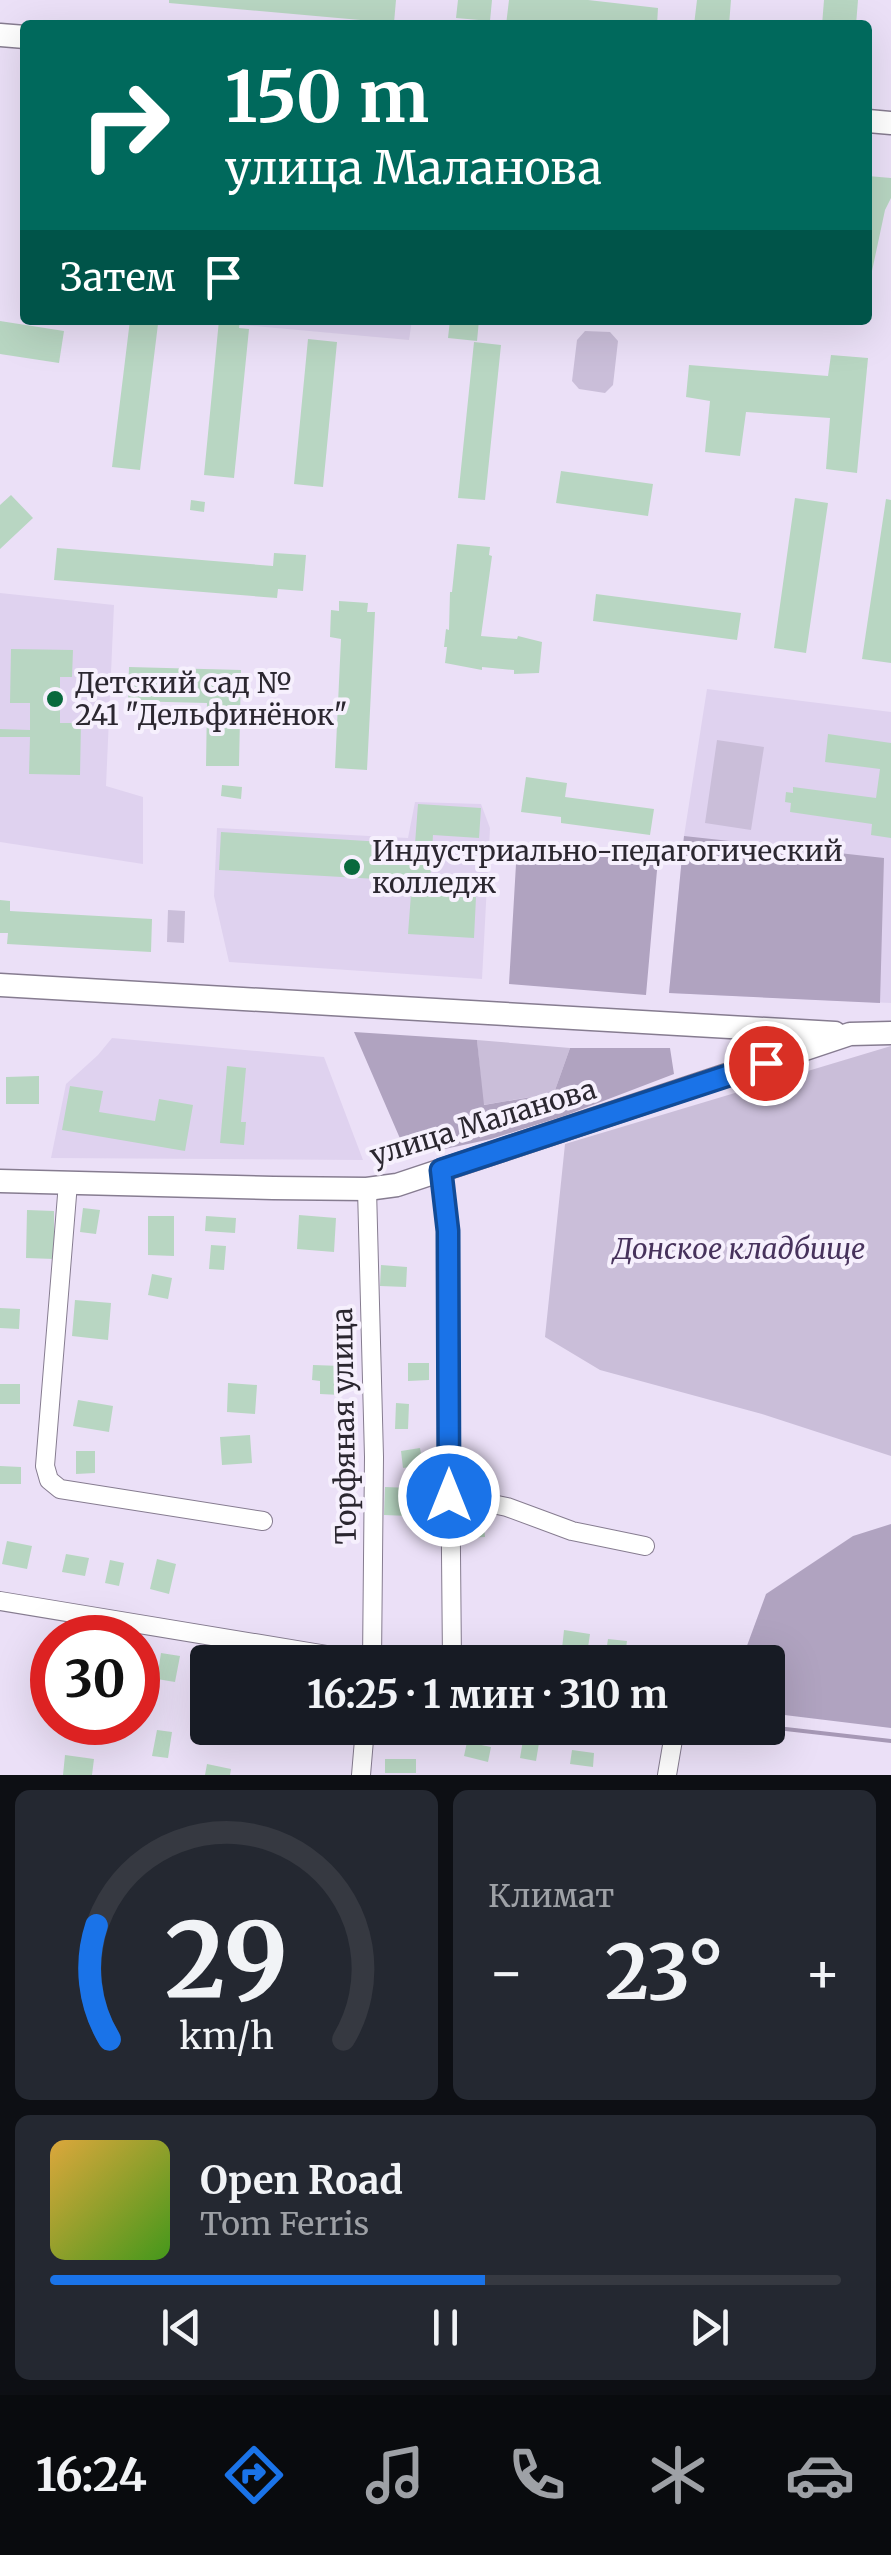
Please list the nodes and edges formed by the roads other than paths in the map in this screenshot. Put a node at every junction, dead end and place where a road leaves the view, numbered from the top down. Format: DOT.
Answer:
graph roads {
  1 [pos="0,985"];
  2 [pos="850,1034"];
  3 [pos="891,1034"];
  4 [pos="441,1170"];
  5 [pos="0,1181"];
  6 [pos="68,1182"];
  7 [pos="366,1189"];
  8 [pos="449,1496"];
  9 [pos="263,1521"];
  10 [pos="645,1546"];
  11 [pos="0,1601"];
  12 [pos="267,1645"];
  13 [pos="370,1645"];
  14 [pos="452,1645"];
  15 [pos="364,1745"];
  16 [pos="672,1745"];
  17 [pos="360,1775"];
  18 [pos="666,1775"];
  1 -- 2 [label="street, улица Маланова"];
  2 -- 3 [label="street, улица Маланова"];
  2 -- 4 [label="street, улица Маланова"];
  4 -- 7 [label="street, улица Маланова"];
  4 -- 8 [label="street"];
  5 -- 6 [label="street, улица Маланова"];
  6 -- 7 [label="street, улица Маланова"];
  6 -- 9 [label="street"];
  7 -- 13 [label="street, Торфяная улица"];
  8 -- 10 [label="street"];
  8 -- 14 [label="street"];
  11 -- 12 [label="street"];
  15 -- 17 [label="street"];
  16 -- 18 [label="street"];
}
